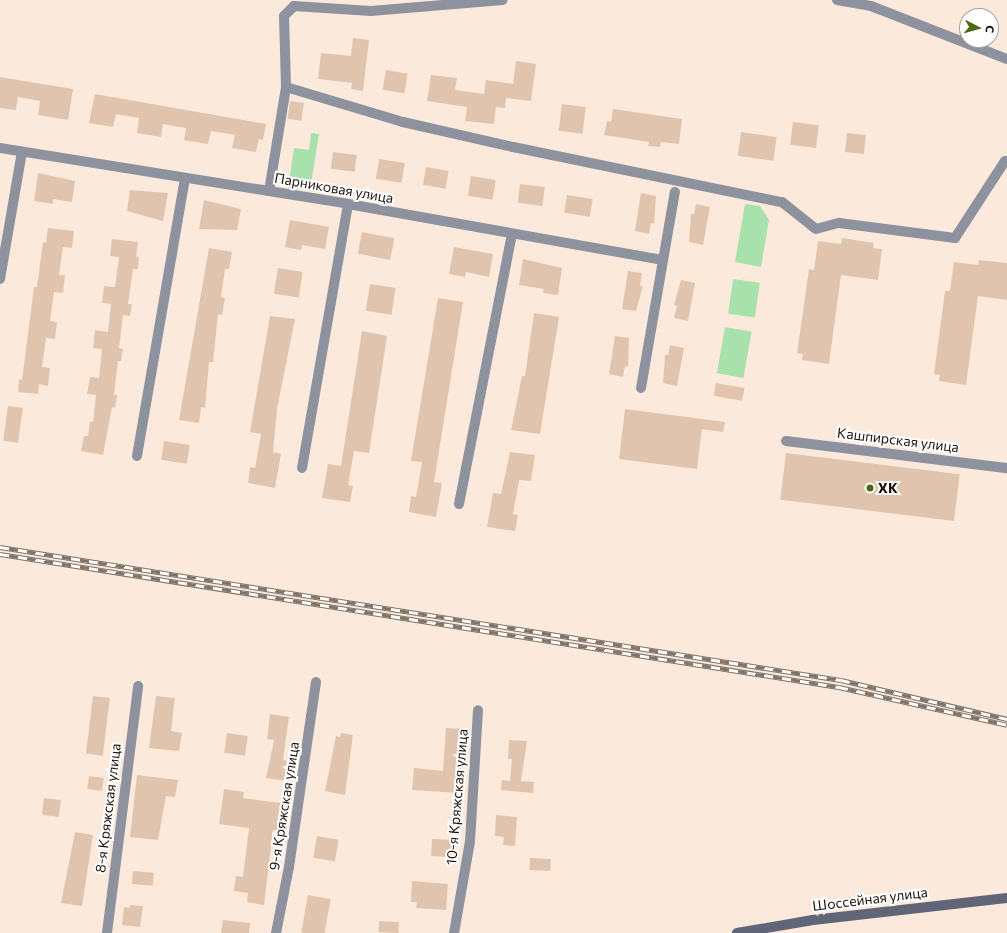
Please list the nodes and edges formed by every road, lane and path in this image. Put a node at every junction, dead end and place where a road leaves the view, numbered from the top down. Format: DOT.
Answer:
graph roads {
  1 [pos="503,0"];
  2 [pos="837,0"];
  3 [pos="871,3"];
  4 [pos="1007,59"];
  5 [pos="286,87"];
  6 [pos="0,148"];
  7 [pos="22,152"];
  8 [pos="1006,161"];
  9 [pos="185,178"];
  10 [pos="269,191"];
  11 [pos="675,192"];
  12 [pos="348,204"];
  13 [pos="512,235"];
  14 [pos="662,260"];
  15 [pos="0,279"];
  16 [pos="640,388"];
  17 [pos="786,441"];
  18 [pos="136,456"];
  19 [pos="302,468"];
  20 [pos="1007,468"];
  21 [pos="459,504"];
  22 [pos="316,682"];
  23 [pos="138,686"];
  24 [pos="478,710"];
  25 [pos="1007,898"];
  26 [pos="107,933"];
  27 [pos="276,933"];
  28 [pos="454,933"];
  29 [pos="736,933"];
  1 -- 5 [label="street"];
  2 -- 3 [label="street"];
  3 -- 4 [label="street"];
  5 -- 8 [label="street"];
  5 -- 10 [label="street"];
  6 -- 7 [label="street, Парниковая улица"];
  7 -- 9 [label="street, Парниковая улица"];
  7 -- 15 [label="street"];
  9 -- 10 [label="street, Парниковая улица"];
  9 -- 18 [label="street"];
  10 -- 12 [label="street, Парниковая улица"];
  11 -- 14 [label="street"];
  12 -- 13 [label="street, Парниковая улица"];
  12 -- 19 [label="street"];
  13 -- 14 [label="street, Парниковая улица"];
  13 -- 21 [label="street"];
  14 -- 16 [label="street"];
  17 -- 20 [label="street, Кашпирская улица"];
  22 -- 27 [label="street, 9-я Кряжская улица"];
  23 -- 26 [label="street, 8-я Кряжская улица"];
  24 -- 28 [label="street, 10-я Кряжская улица"];
  25 -- 29 [label="main road, Шоссейная улица"];
}
